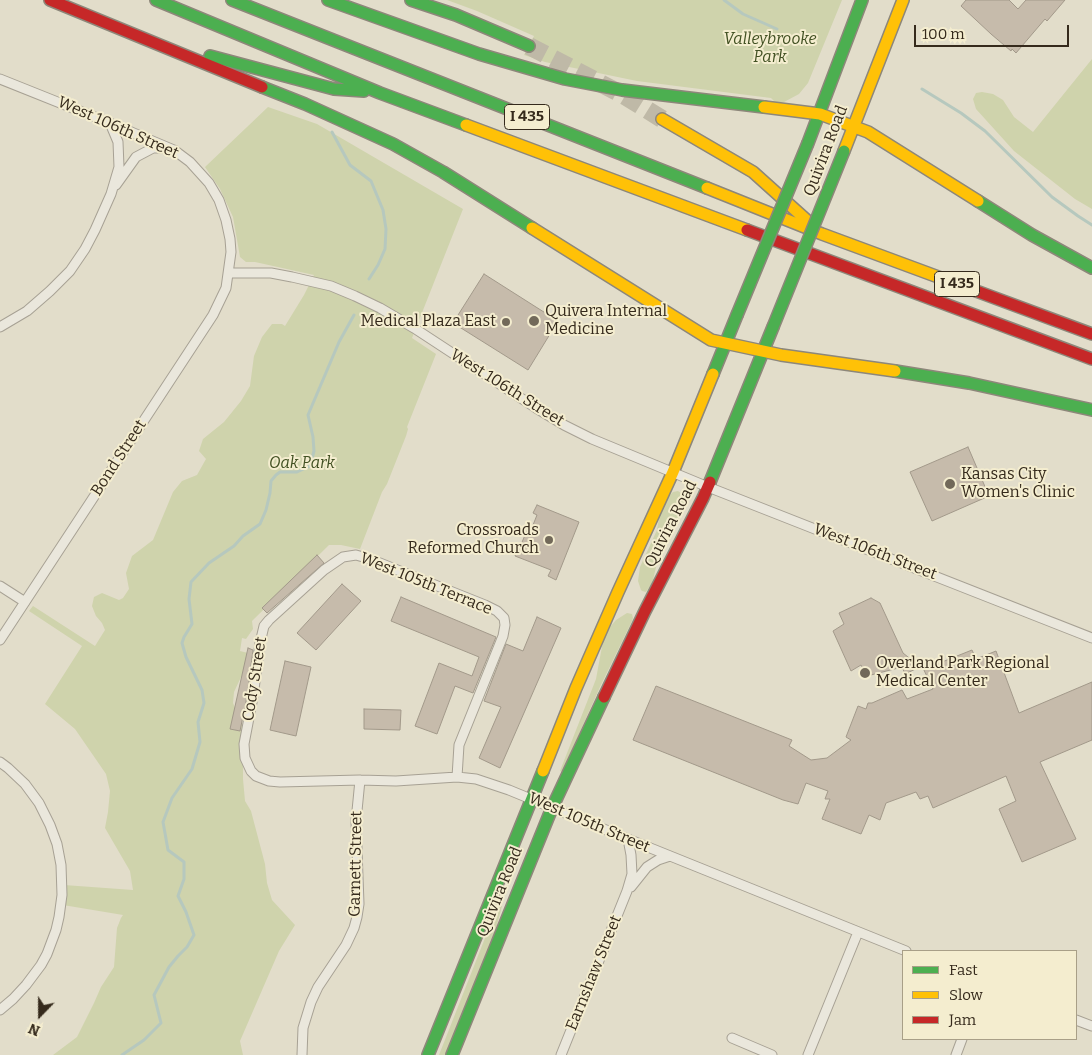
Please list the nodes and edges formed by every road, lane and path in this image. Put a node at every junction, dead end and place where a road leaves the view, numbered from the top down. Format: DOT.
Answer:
graph roads {
  1 [pos="50,0"];
  2 [pos="156,0"];
  3 [pos="232,0"];
  4 [pos="328,0"];
  5 [pos="411,0"];
  6 [pos="862,0"];
  7 [pos="903,0"];
  8 [pos="154,43"];
  9 [pos="529,46"];
  10 [pos="0,79"];
  11 [pos="380,93"];
  12 [pos="820,114"];
  13 [pos="662,119"];
  14 [pos="110,123"];
  15 [pos="853,126"];
  16 [pos="168,148"];
  17 [pos="111,194"];
  18 [pos="822,234"];
  19 [pos="1092,268"];
  20 [pos="228,273"];
  21 [pos="0,327"];
  22 [pos="1092,334"];
  23 [pos="726,343"];
  24 [pos="764,352"];
  25 [pos="1092,359"];
  26 [pos="1092,410"];
  27 [pos="673,472"];
  28 [pos="708,487"];
  29 [pos="347,556"];
  30 [pos="0,586"];
  31 [pos="25,602"];
  32 [pos="1092,638"];
  33 [pos="0,640"];
  34 [pos="0,762"];
  35 [pos="256,776"];
  36 [pos="457,777"];
  37 [pos="360,780"];
  38 [pos="531,799"];
  39 [pos="552,808"];
  40 [pos="628,839"];
  41 [pos="670,856"];
  42 [pos="627,891"];
  43 [pos="858,932"];
  44 [pos="903,950"];
  45 [pos="0,1010"];
  46 [pos="1077,1020"];
  47 [pos="1092,1026"];
  48 [pos="732,1038"];
  49 [pos="962,1040"];
  50 [pos="302,1055"];
  51 [pos="428,1055"];
  52 [pos="452,1055"];
  53 [pos="561,1055"];
  54 [pos="772,1055"];
  55 [pos="808,1055"];
  56 [pos="956,1055"];
  1 -- 8 [label="main road"];
  2 -- 11 [label="main road, I 435"];
  3 -- 18 [label="main road, I 435"];
  4 -- 12 [label="main road"];
  5 -- 9 [label="main road"];
  6 -- 12 [label="main road, Quivira Road"];
  7 -- 15 [label="main road, Quivira Road"];
  8 -- 11 [label="main road"];
  8 -- 23 [label="main road"];
  10 -- 14 [label="street, West 106th Street"];
  11 -- 25 [label="main road, I 435"];
  12 -- 15 [label="main road"];
  12 -- 23 [label="main road, Quivira Road, bridge"];
  13 -- 18 [label="main road"];
  14 -- 16 [label="street, West 106th Street"];
  14 -- 17 [label="street"];
  15 -- 19 [label="main road"];
  15 -- 24 [label="main road, Quivira Road, bridge"];
  16 -- 17 [label="street"];
  16 -- 20 [label="street, West 106th Street"];
  17 -- 21 [label="street"];
  18 -- 22 [label="main road, I 435"];
  20 -- 27 [label="street, West 106th Street"];
  20 -- 31 [label="street, Bond Street"];
  23 -- 24 [label="main road"];
  23 -- 27 [label="main road, Quivira Road"];
  24 -- 26 [label="main road"];
  24 -- 28 [label="main road, Quivira Road"];
  27 -- 28 [label="street, West 106th Street"];
  27 -- 38 [label="main road, Quivira Road"];
  28 -- 32 [label="street, West 106th Street"];
  28 -- 39 [label="main road, Quivira Road"];
  29 -- 35 [label="street, Cody Street"];
  29 -- 36 [label="street, West 105th Terrace"];
  30 -- 31 [label="street"];
  31 -- 33 [label="street, Bond Street"];
  34 -- 45 [label="street"];
  35 -- 37 [label="street, West 105th Street"];
  36 -- 37 [label="street, West 105th Street"];
  36 -- 38 [label="street, West 105th Street"];
  37 -- 50 [label="street, Garnett Street"];
  38 -- 39 [label="street, West 105th Street"];
  38 -- 51 [label="main road, Quivira Road"];
  39 -- 40 [label="street, West 105th Street"];
  39 -- 52 [label="main road, Quivira Road"];
  40 -- 41 [label="street, West 105th Street"];
  40 -- 42 [label="street, Earnshaw Street"];
  41 -- 42 [label="street, Earnshaw Street"];
  41 -- 43 [label="street, West 105th Street"];
  42 -- 53 [label="street, Earnshaw Street"];
  43 -- 44 [label="street, West 105th Street"];
  43 -- 55 [label="street"];
  46 -- 47 [label="street"];
  48 -- 54 [label="street"];
  49 -- 56 [label="street"];
}
